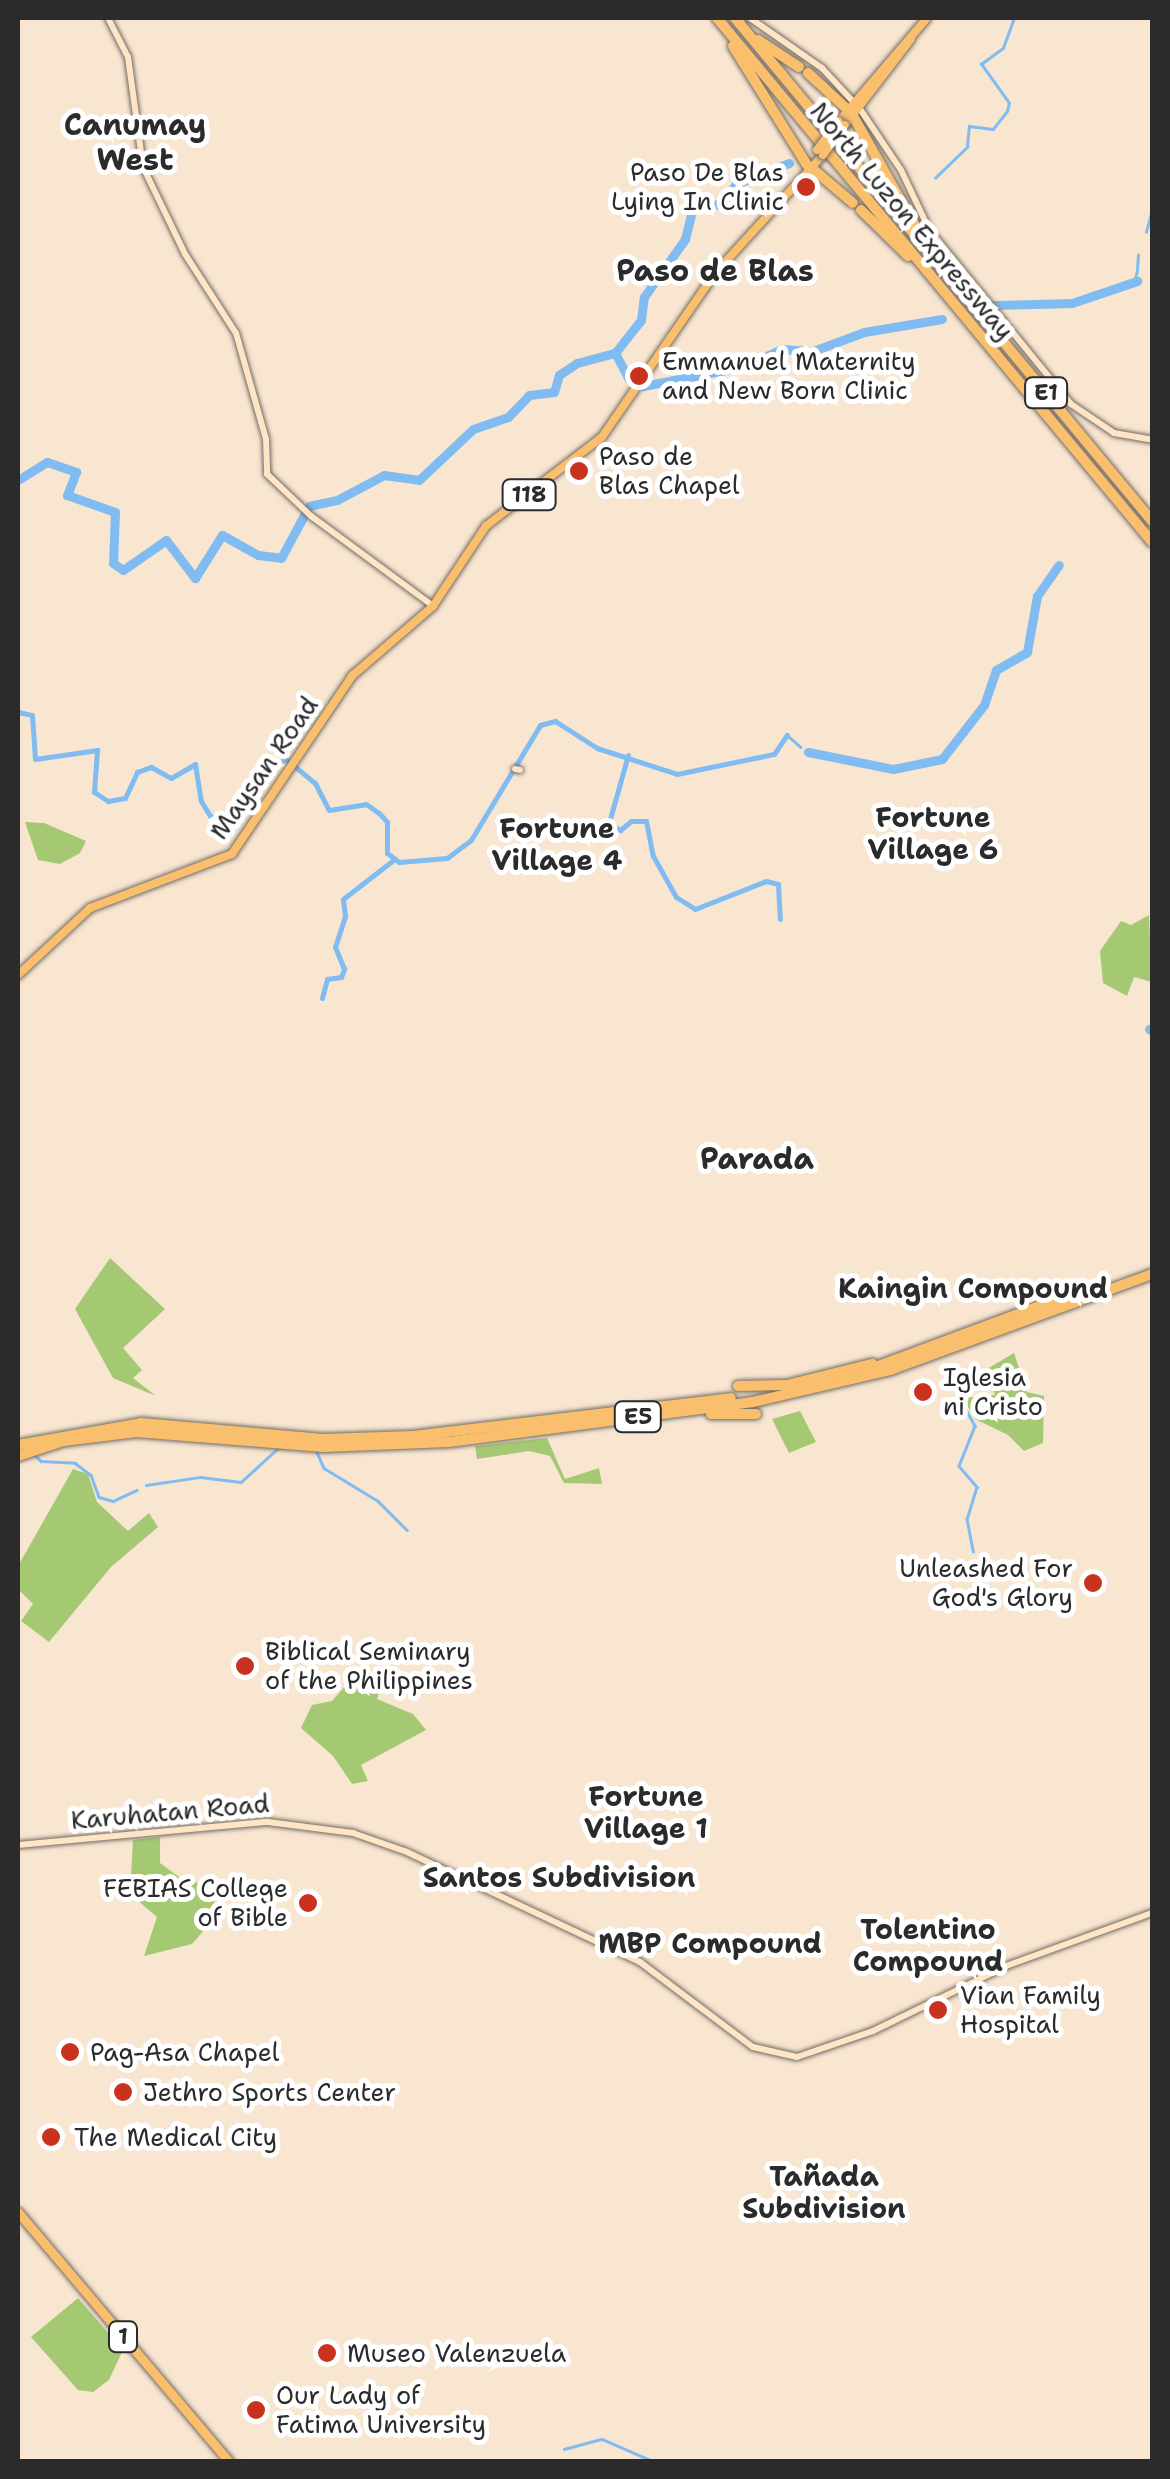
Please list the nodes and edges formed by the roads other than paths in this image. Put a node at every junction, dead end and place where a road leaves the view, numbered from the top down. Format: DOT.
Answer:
graph roads {
  1 [pos="108,18"];
  2 [pos="714,18"];
  3 [pos="736,18"];
  4 [pos="750,18"];
  5 [pos="927,18"];
  6 [pos="833,87"];
  7 [pos="850,114"];
  8 [pos="809,169"];
  9 [pos="940,265"];
  10 [pos="941,288"];
  11 [pos="1152,440"];
  12 [pos="1152,521"];
  13 [pos="1152,542"];
  14 [pos="434,606"];
  15 [pos="18,975"];
  16 [pos="1152,1271"];
  17 [pos="907,1357"];
  18 [pos="738,1386"];
  19 [pos="756,1414"];
  20 [pos="655,1415"];
  21 [pos="18,1444"];
  22 [pos="18,1456"];
  23 [pos="18,1844"];
  24 [pos="1152,1914"];
  25 [pos="18,2212"];
  26 [pos="230,2462"];
  1 -- 14 [label="main road"];
  2 -- 8 [label="highway"];
  2 -- 10 [label="highway, North Luzon Expressway / E1"];
  3 -- 6 [label="highway"];
  3 -- 9 [label="highway, North Luzon Expressway / E1"];
  4 -- 6 [label="main road"];
  5 -- 7 [label="main road, 118"];
  6 -- 7 [label="highway"];
  7 -- 8 [label="main road, 118, bridge"];
  7 -- 9 [label="highway"];
  7 -- 11 [label="main road"];
  8 -- 10 [label="highway"];
  8 -- 14 [label="main road, 118"];
  9 -- 12 [label="highway, North Luzon Expressway / E1"];
  10 -- 13 [label="highway, North Luzon Expressway / E1"];
  14 -- 15 [label="main road, Maysan Road / 118"];
  16 -- 17 [label="highway, E5"];
  16 -- 20 [label="highway, E5"];
  17 -- 18 [label="highway"];
  17 -- 21 [label="highway, E5"];
  19 -- 20 [label="highway"];
  20 -- 22 [label="highway, E5"];
  23 -- 24 [label="main road, Karuhatan Road"];
  25 -- 26 [label="highway, 1"];
}
